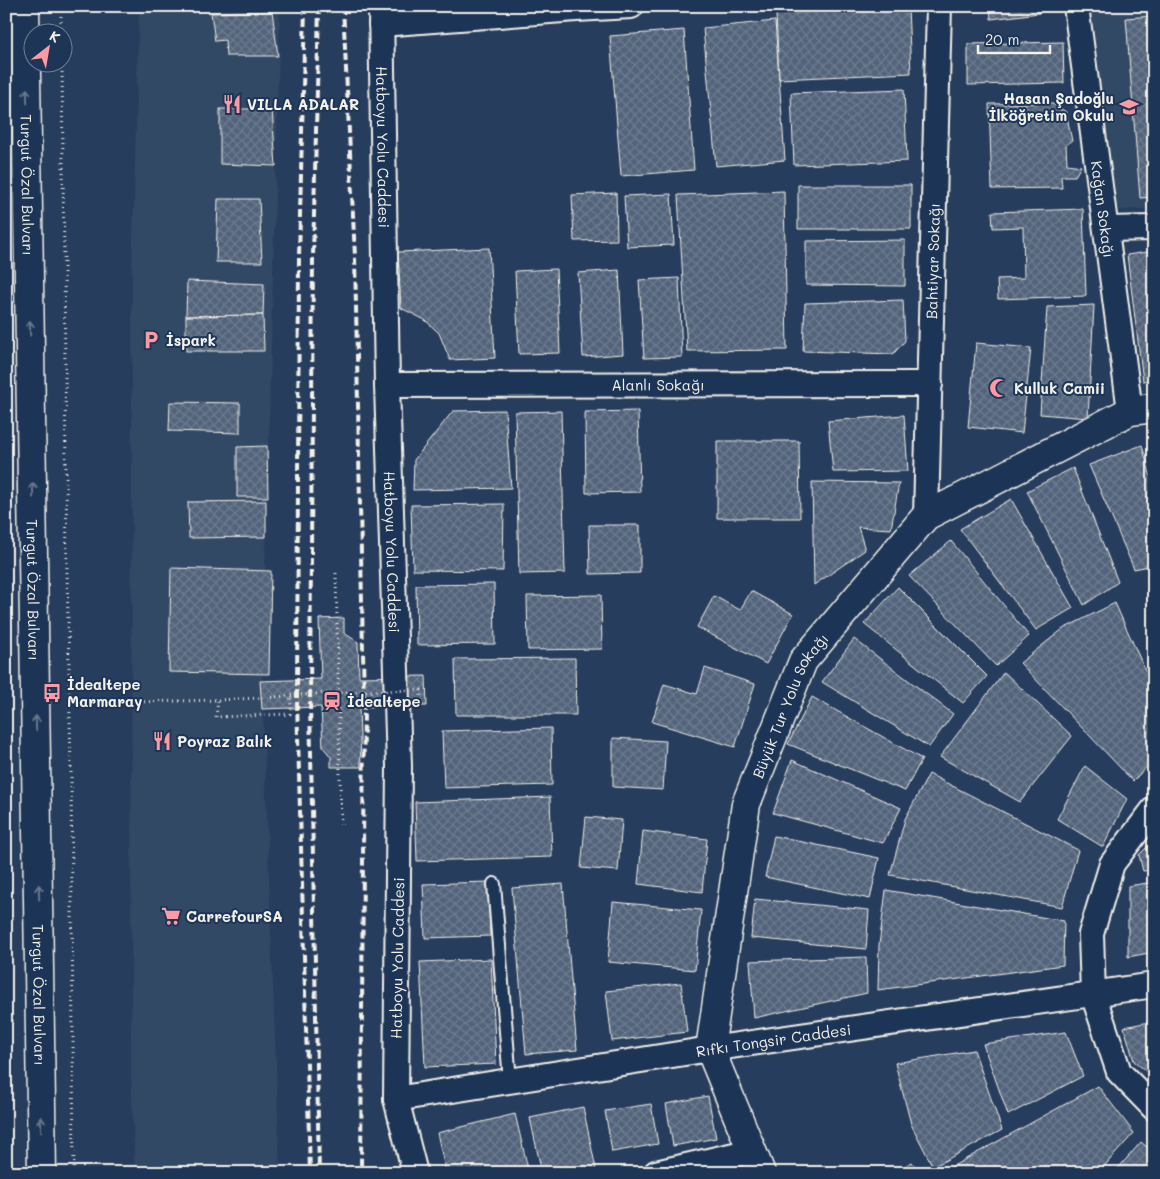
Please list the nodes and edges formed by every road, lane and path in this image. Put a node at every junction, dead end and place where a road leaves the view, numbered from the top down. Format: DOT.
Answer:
graph roads {
  1 [pos="25,6"];
  2 [pos="61,6"];
  3 [pos="631,6"];
  4 [pos="939,6"];
  5 [pos="1076,6"];
  6 [pos="576,7"];
  7 [pos="381,15"];
  8 [pos="61,22"];
  9 [pos="62,72"];
  10 [pos="1154,228"];
  11 [pos="1107,229"];
  12 [pos="930,384"];
  13 [pos="387,385"];
  14 [pos="1142,409"];
  15 [pos="926,516"];
  16 [pos="336,573"];
  17 [pos="338,692"];
  18 [pos="291,696"];
  19 [pos="218,700"];
  20 [pos="139,702"];
  21 [pos="421,705"];
  22 [pos="1154,809"];
  23 [pos="341,825"];
  24 [pos="494,884"];
  25 [pos="1154,985"];
  26 [pos="1093,994"];
  27 [pos="710,1049"];
  28 [pos="510,1081"];
  29 [pos="396,1099"];
  30 [pos="1154,1108"];
  31 [pos="756,1162"];
  32 [pos="42,1173"];
  33 [pos="74,1173"];
  34 [pos="415,1173"];
  35 [pos="656,1173"];
  32 -- 1 [label="main road, Turgut Özal Bulvarı, one-way"];
  2 -- 8 [label="path"];
  3 -- 6 [label="street"];
  4 -- 12 [label="street, Bahtiyar Sokağı"];
  5 -- 11 [label="street, Kağan Sokağı"];
  6 -- 7 [label="street"];
  7 -- 13 [label="street, Hatboyu Yolu Caddesi"];
  9 -- 33 [label="path"];
  10 -- 11 [label="street"];
  11 -- 14 [label="street, Kağan Sokağı"];
  12 -- 13 [label="street, Alanlı Sokağı"];
  12 -- 15 [label="street, Bahtiyar Sokağı"];
  13 -- 29 [label="street, Hatboyu Yolu Caddesi"];
  14 -- 15 [label="main road, Büyük Tur Yolu Sokağı"];
  15 -- 27 [label="main road, Büyük Tur Yolu Sokağı"];
  16 -- 17 [label="path"];
  17 -- 18 [label="path, bridge"];
  17 -- 21 [label="path, bridge"];
  17 -- 23 [label="path"];
  18 -- 19 [label="path, bridge"];
  18 -- 19 [label="path"];
  19 -- 20 [label="path"];
  22 -- 26 [label="street"];
  24 -- 28 [label="lane"];
  25 -- 26 [label="street, Rıfkı Tongsir Caddesi"];
  26 -- 27 [label="street, Rıfkı Tongsir Caddesi"];
  26 -- 30 [label="street"];
  27 -- 28 [label="street, Rıfkı Tongsir Caddesi"];
  27 -- 31 [label="main road"];
  28 -- 29 [label="street, Rıfkı Tongsir Caddesi"];
  29 -- 34 [label="street, Hatboyu Yolu Caddesi"];
  31 -- 35 [label="street"];
}
